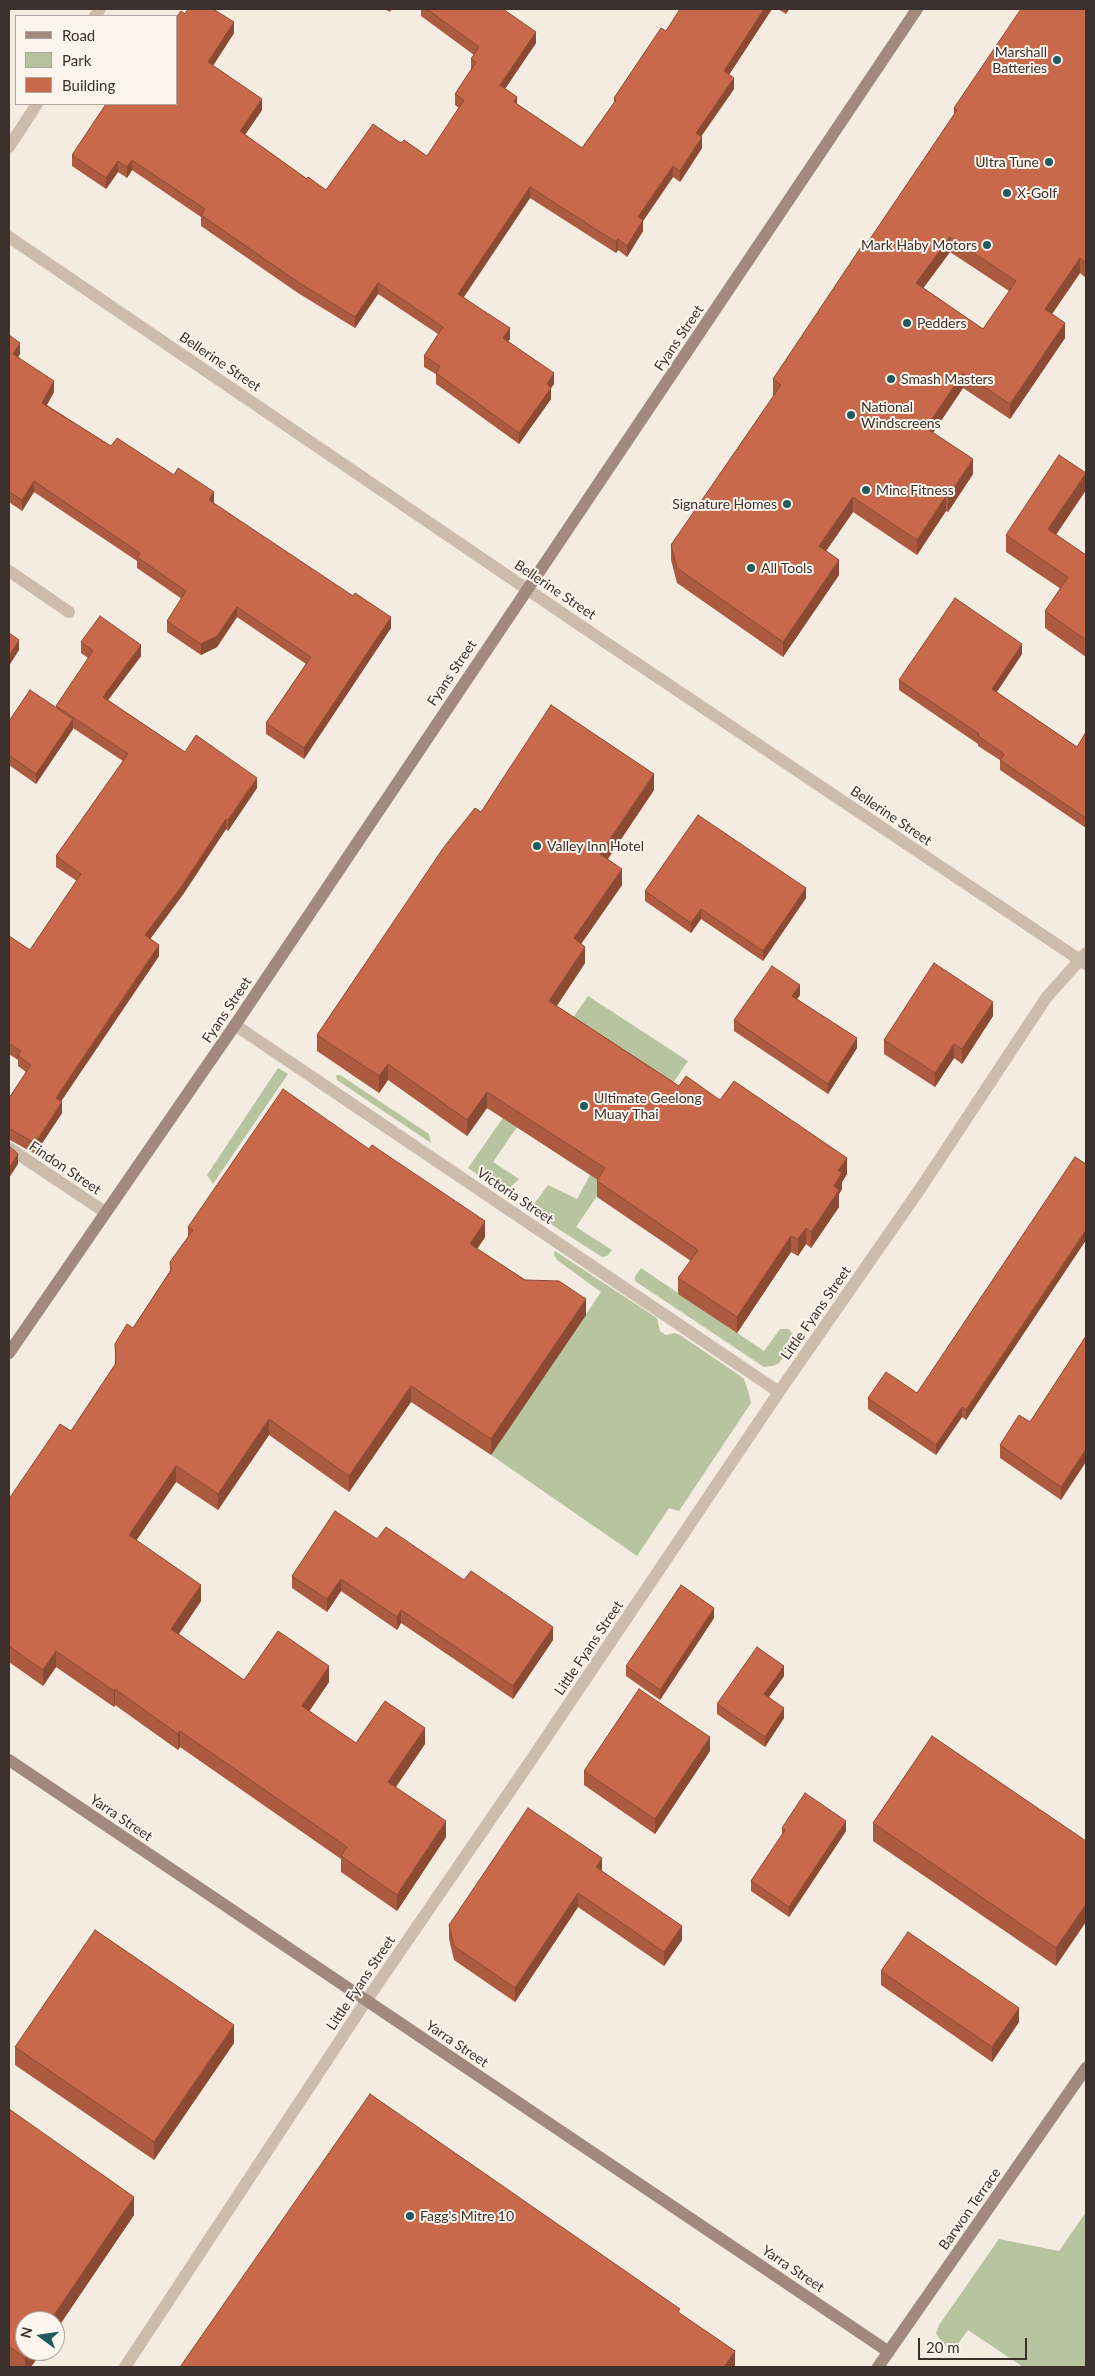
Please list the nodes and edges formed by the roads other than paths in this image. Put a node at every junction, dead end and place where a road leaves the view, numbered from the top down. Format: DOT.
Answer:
graph roads {
  1 [pos="918,9"];
  2 [pos="36,105"];
  3 [pos="9,147"];
  4 [pos="9,237"];
  5 [pos="9,571"];
  6 [pos="527,589"];
  7 [pos="69,612"];
  8 [pos="1084,959"];
  9 [pos="235,1025"];
  10 [pos="9,1148"];
  11 [pos="104,1212"];
  12 [pos="9,1353"];
  13 [pos="779,1392"];
  14 [pos="9,1760"];
  15 [pos="366,2001"];
  16 [pos="1086,2068"];
  17 [pos="889,2352"];
  18 [pos="125,2367"];
  19 [pos="878,2367"];
  1 -- 6 [label="main road, Fyans Street"];
  2 -- 3 [label="street"];
  4 -- 6 [label="street, Bellerine Street"];
  5 -- 7 [label="street"];
  6 -- 8 [label="street, Bellerine Street"];
  6 -- 9 [label="main road, Fyans Street"];
  8 -- 13 [label="street, Little Fyans Street"];
  9 -- 11 [label="main road, Fyans Street"];
  9 -- 13 [label="street, Victoria Street"];
  10 -- 11 [label="street, Findon Street"];
  11 -- 12 [label="main road, Fyans Street"];
  13 -- 15 [label="street, Little Fyans Street"];
  14 -- 15 [label="main road, Yarra Street"];
  15 -- 17 [label="main road, Yarra Street"];
  15 -- 18 [label="street, Little Fyans Street"];
  16 -- 17 [label="main road, Barwon Terrace"];
  17 -- 19 [label="main road, Barwon Terrace"];
}
